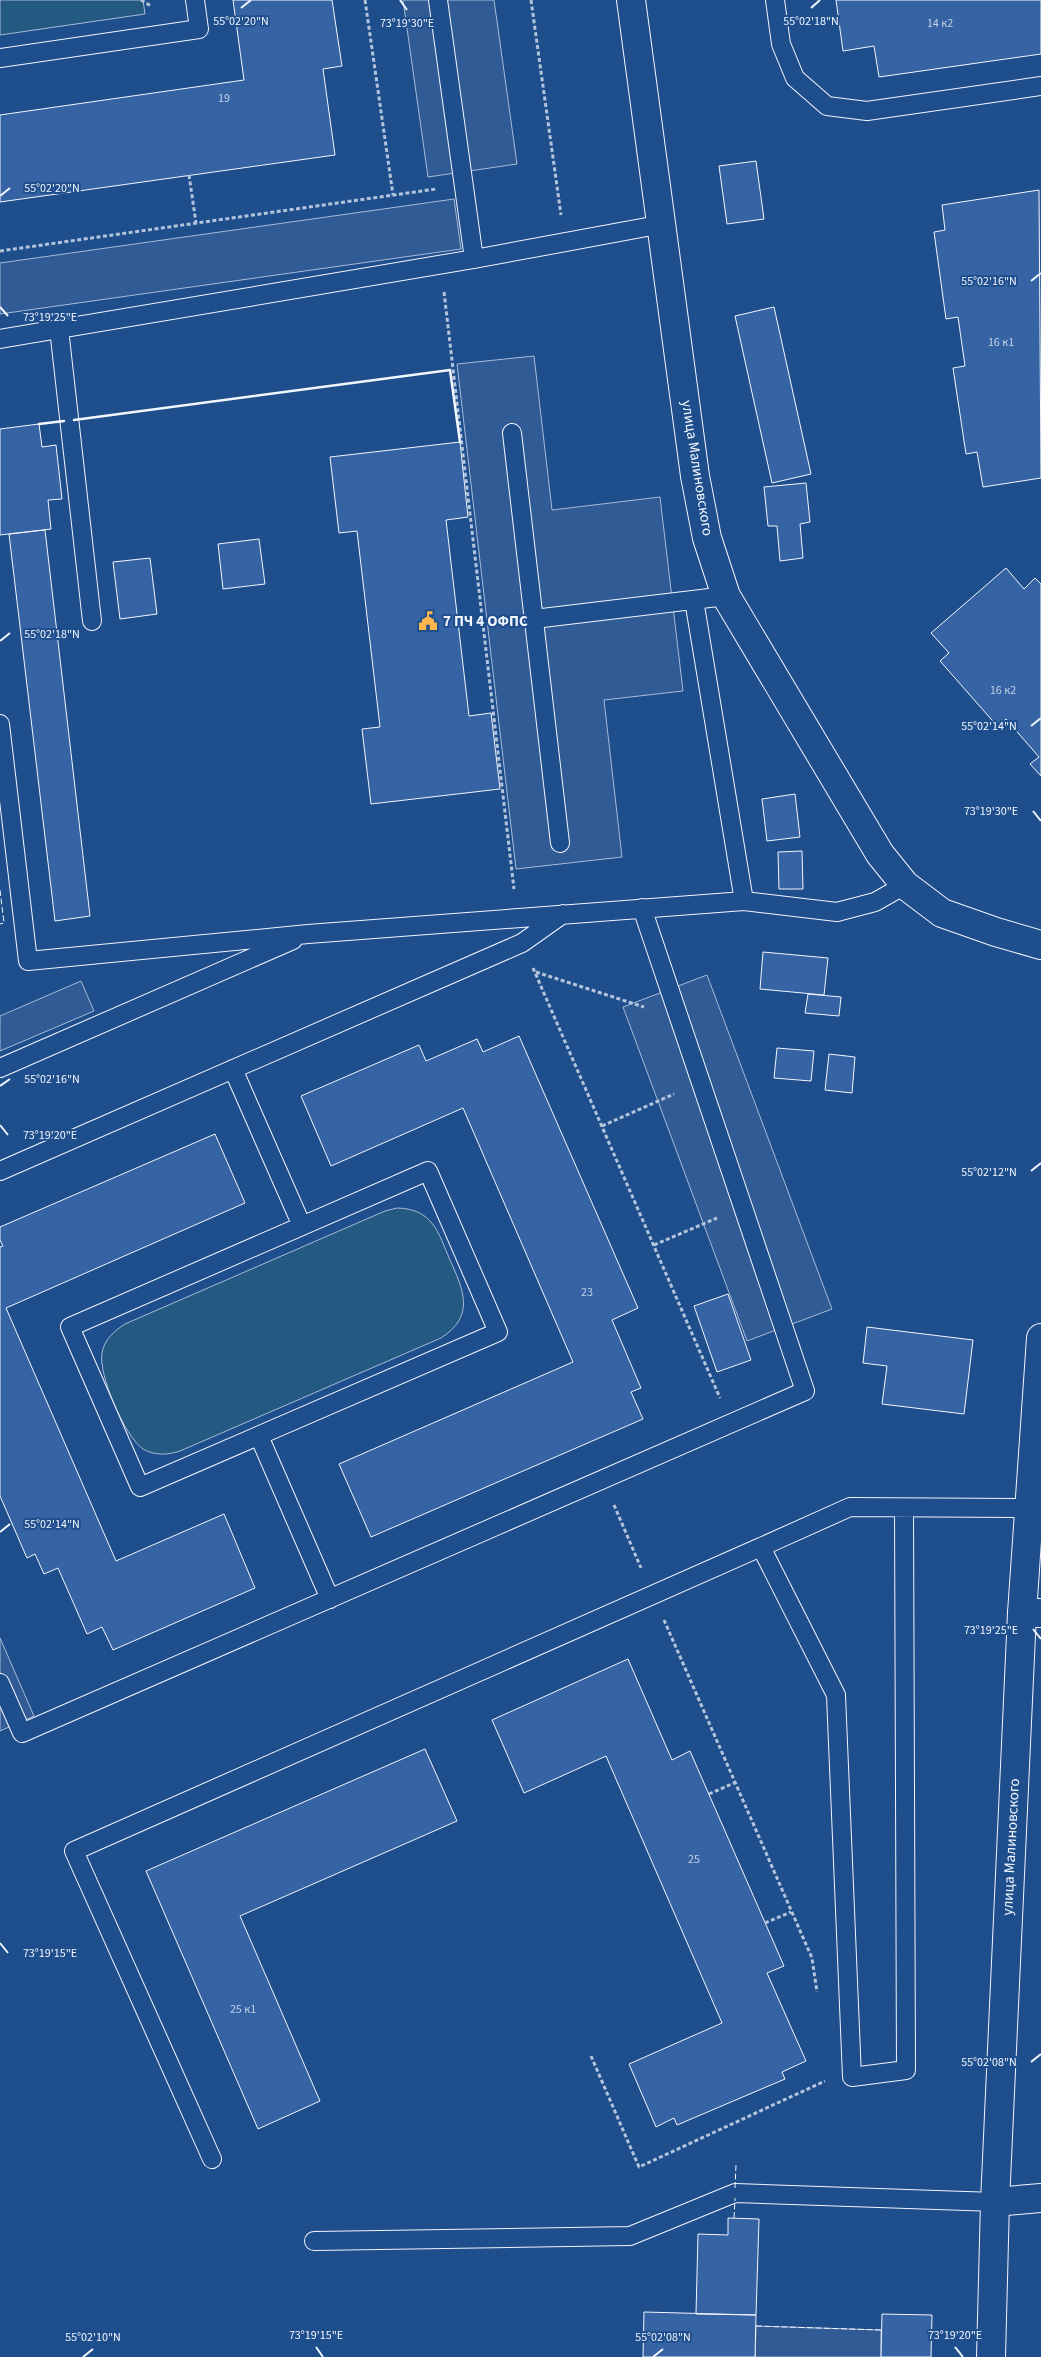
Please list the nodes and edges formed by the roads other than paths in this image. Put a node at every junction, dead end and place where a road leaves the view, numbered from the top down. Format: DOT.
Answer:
graph roads {
  1 [pos="195,0"];
  2 [pos="438,0"];
  3 [pos="631,0"];
  4 [pos="775,0"];
  5 [pos="0,58"];
  6 [pos="1041,86"];
  7 [pos="663,224"];
  8 [pos="474,259"];
  9 [pos="59,329"];
  10 [pos="0,340"];
  11 [pos="512,433"];
  12 [pos="726,596"];
  13 [pos="694,600"];
  14 [pos="534,619"];
  15 [pos="92,621"];
  16 [pos="0,724"];
  17 [pos="560,843"];
  18 [pos="905,885"];
  19 [pos="744,901"];
  20 [pos="642,908"];
  21 [pos="564,913"];
  22 [pos="308,934"];
  23 [pos="1041,945"];
  24 [pos="0,1068"];
  25 [pos="233,1069"];
  26 [pos="0,1171"];
  27 [pos="302,1226"];
  28 [pos="1041,1338"];
  29 [pos="259,1436"];
  30 [pos="904,1508"];
  31 [pos="1028,1508"];
  32 [pos="761,1547"];
  33 [pos="330,1598"];
  34 [pos="1032,1613"];
  35 [pos="0,1683"];
  36 [pos="212,2159"];
  37 [pos="1041,2198"];
  38 [pos="995,2202"];
  39 [pos="314,2241"];
  40 [pos="991,2357"];
  1 -- 5 [label="lane"];
  2 -- 8 [label="lane"];
  3 -- 7 [label="street, улица Малиновского"];
  4 -- 6 [label="lane"];
  7 -- 8 [label="lane"];
  7 -- 12 [label="street, улица Малиновского"];
  8 -- 9 [label="lane"];
  9 -- 10 [label="lane"];
  9 -- 15 [label="lane"];
  11 -- 14 [label="lane"];
  12 -- 13 [label="lane"];
  12 -- 18 [label="street, улица Малиновского"];
  13 -- 14 [label="lane"];
  13 -- 19 [label="lane"];
  14 -- 17 [label="lane"];
  16 -- 22 [label="lane"];
  18 -- 19 [label="lane"];
  18 -- 23 [label="street, улица Малиновского"];
  19 -- 20 [label="lane"];
  20 -- 21 [label="lane"];
  20 -- 33 [label="lane"];
  21 -- 22 [label="lane"];
  21 -- 25 [label="lane"];
  22 -- 24 [label="lane"];
  25 -- 26 [label="lane"];
  25 -- 27 [label="lane"];
  27 -- 29 [label="lane"];
  27 -- 29 [label="lane"];
  28 -- 31 [label="street, улица Малиновского"];
  29 -- 33 [label="lane"];
  30 -- 31 [label="lane"];
  30 -- 32 [label="lane"];
  30 -- 32 [label="lane"];
  31 -- 34 [label="street, улица Малиновского"];
  32 -- 36 [label="lane"];
  33 -- 35 [label="lane"];
  34 -- 38 [label="street, улица Малиновского"];
  37 -- 38 [label="street"];
  38 -- 39 [label="lane"];
  38 -- 40 [label="street, улица Малиновского"];
}
